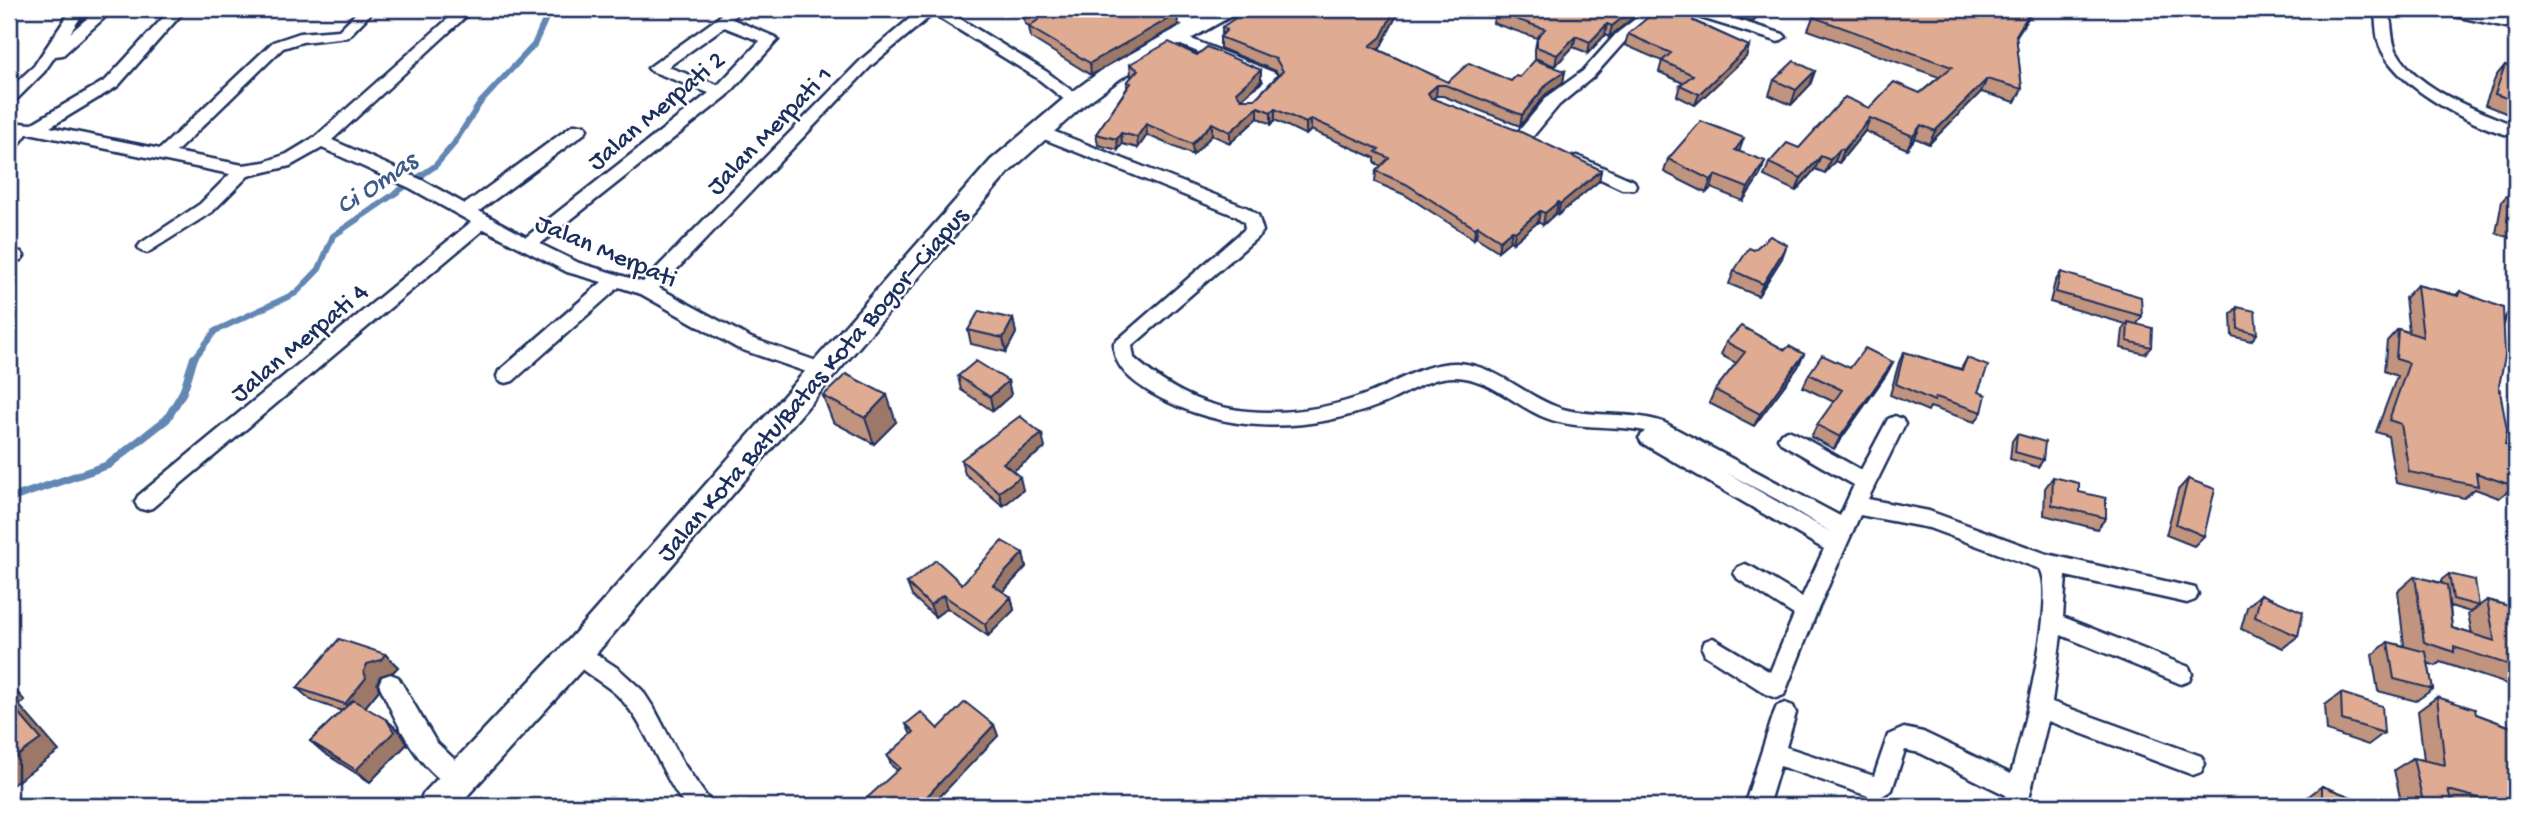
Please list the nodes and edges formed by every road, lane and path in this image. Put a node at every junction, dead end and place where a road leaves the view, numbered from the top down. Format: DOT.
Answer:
graph roads {
  1 [pos="79,9"];
  2 [pos="107,9"];
  3 [pos="179,9"];
  4 [pos="368,9"];
  5 [pos="467,9"];
  6 [pos="932,9"];
  7 [pos="1157,9"];
  8 [pos="1227,9"];
  9 [pos="1657,9"];
  10 [pos="1687,9"];
  11 [pos="2381,9"];
  12 [pos="2440,9"];
  13 [pos="728,15"];
  14 [pos="2516,25"];
  15 [pos="1186,31"];
  16 [pos="1778,37"];
  17 [pos="39,69"];
  18 [pos="721,92"];
  19 [pos="9,97"];
  20 [pos="1076,100"];
  21 [pos="1247,104"];
  22 [pos="22,128"];
  23 [pos="579,129"];
  24 [pos="1040,131"];
  25 [pos="2516,132"];
  26 [pos="1523,136"];
  27 [pos="321,141"];
  28 [pos="9,146"];
  29 [pos="1559,152"];
  30 [pos="164,154"];
  31 [pos="243,171"];
  32 [pos="1628,185"];
  33 [pos="476,216"];
  34 [pos="527,245"];
  35 [pos="147,247"];
  36 [pos="616,280"];
  37 [pos="647,289"];
  38 [pos="2516,317"];
  39 [pos="821,370"];
  40 [pos="506,376"];
  41 [pos="1895,425"];
  42 [pos="1645,436"];
  43 [pos="1788,438"];
  44 [pos="2516,473"];
  45 [pos="1864,482"];
  46 [pos="145,502"];
  47 [pos="1855,506"];
  48 [pos="1840,538"];
  49 [pos="2047,564"];
  50 [pos="1745,573"];
  51 [pos="2187,594"];
  52 [pos="1804,610"];
  53 [pos="2052,622"];
  54 [pos="1713,648"];
  55 [pos="578,652"];
  56 [pos="2181,674"];
  57 [pos="390,684"];
  58 [pos="2040,708"];
  59 [pos="1785,713"];
  60 [pos="1773,753"];
  61 [pos="2193,764"];
  62 [pos="460,780"];
  63 [pos="2020,800"];
  64 [pos="435,806"];
  65 [pos="701,806"];
  66 [pos="1756,806"];
  1 -- 17 [label="street"];
  2 -- 17 [label="street"];
  3 -- 22 [label="street"];
  4 -- 30 [label="street"];
  5 -- 27 [label="street"];
  6 -- 20 [label="street"];
  6 -- 37 [label="street, Jalan Merpati 1"];
  7 -- 15 [label="street"];
  8 -- 15 [label="main road, Jalan Kota Batu/Batas Kota Bogor–Ciapus"];
  9 -- 26 [label="street"];
  10 -- 16 [label="street"];
  11 -- 25 [label="street"];
  12 -- 14 [label="street"];
  13 -- 18 [label="street, Jalan Merpati 2"];
  13 -- 18 [label="street"];
  15 -- 20 [label="main road, Jalan Kota Batu/Batas Kota Bogor–Ciapus"];
  15 -- 21 [label="street"];
  17 -- 19 [label="street"];
  18 -- 34 [label="street, Jalan Merpati 2"];
  20 -- 24 [label="main road, Jalan Kota Batu/Batas Kota Bogor–Ciapus"];
  22 -- 28 [label="street"];
  22 -- 30 [label="street"];
  23 -- 33 [label="street, Jalan Merpati 4"];
  24 -- 39 [label="main road, Jalan Kota Batu/Batas Kota Bogor–Ciapus"];
  24 -- 48 [label="street"];
  27 -- 31 [label="street"];
  27 -- 33 [label="street, Jalan Merpati"];
  29 -- 32 [label="street"];
  30 -- 31 [label="street"];
  31 -- 35 [label="street"];
  33 -- 34 [label="street, Jalan Merpati"];
  33 -- 46 [label="street, Jalan Merpati 4"];
  34 -- 36 [label="street, Jalan Merpati"];
  36 -- 37 [label="street, Jalan Merpati"];
  36 -- 40 [label="street"];
  37 -- 39 [label="street, Jalan Merpati"];
  38 -- 44 [label="street"];
  39 -- 55 [label="main road, Jalan Kota Batu/Batas Kota Bogor–Ciapus"];
  41 -- 45 [label="street"];
  42 -- 48 [label="street"];
  43 -- 45 [label="street"];
  45 -- 47 [label="street"];
  47 -- 48 [label="street"];
  47 -- 49 [label="street"];
  48 -- 52 [label="street"];
  49 -- 51 [label="street"];
  49 -- 53 [label="street"];
  50 -- 52 [label="street"];
  52 -- 54 [label="street"];
  53 -- 56 [label="street"];
  53 -- 58 [label="street"];
  55 -- 62 [label="main road, Jalan Kota Batu/Batas Kota Bogor–Ciapus"];
  55 -- 65 [label="street"];
  57 -- 62 [label="street"];
  58 -- 61 [label="street"];
  58 -- 63 [label="street"];
  59 -- 60 [label="street"];
  60 -- 63 [label="street"];
  60 -- 66 [label="street"];
  62 -- 64 [label="main road, Jalan Kota Batu/Batas Kota Bogor–Ciapus"];
}
